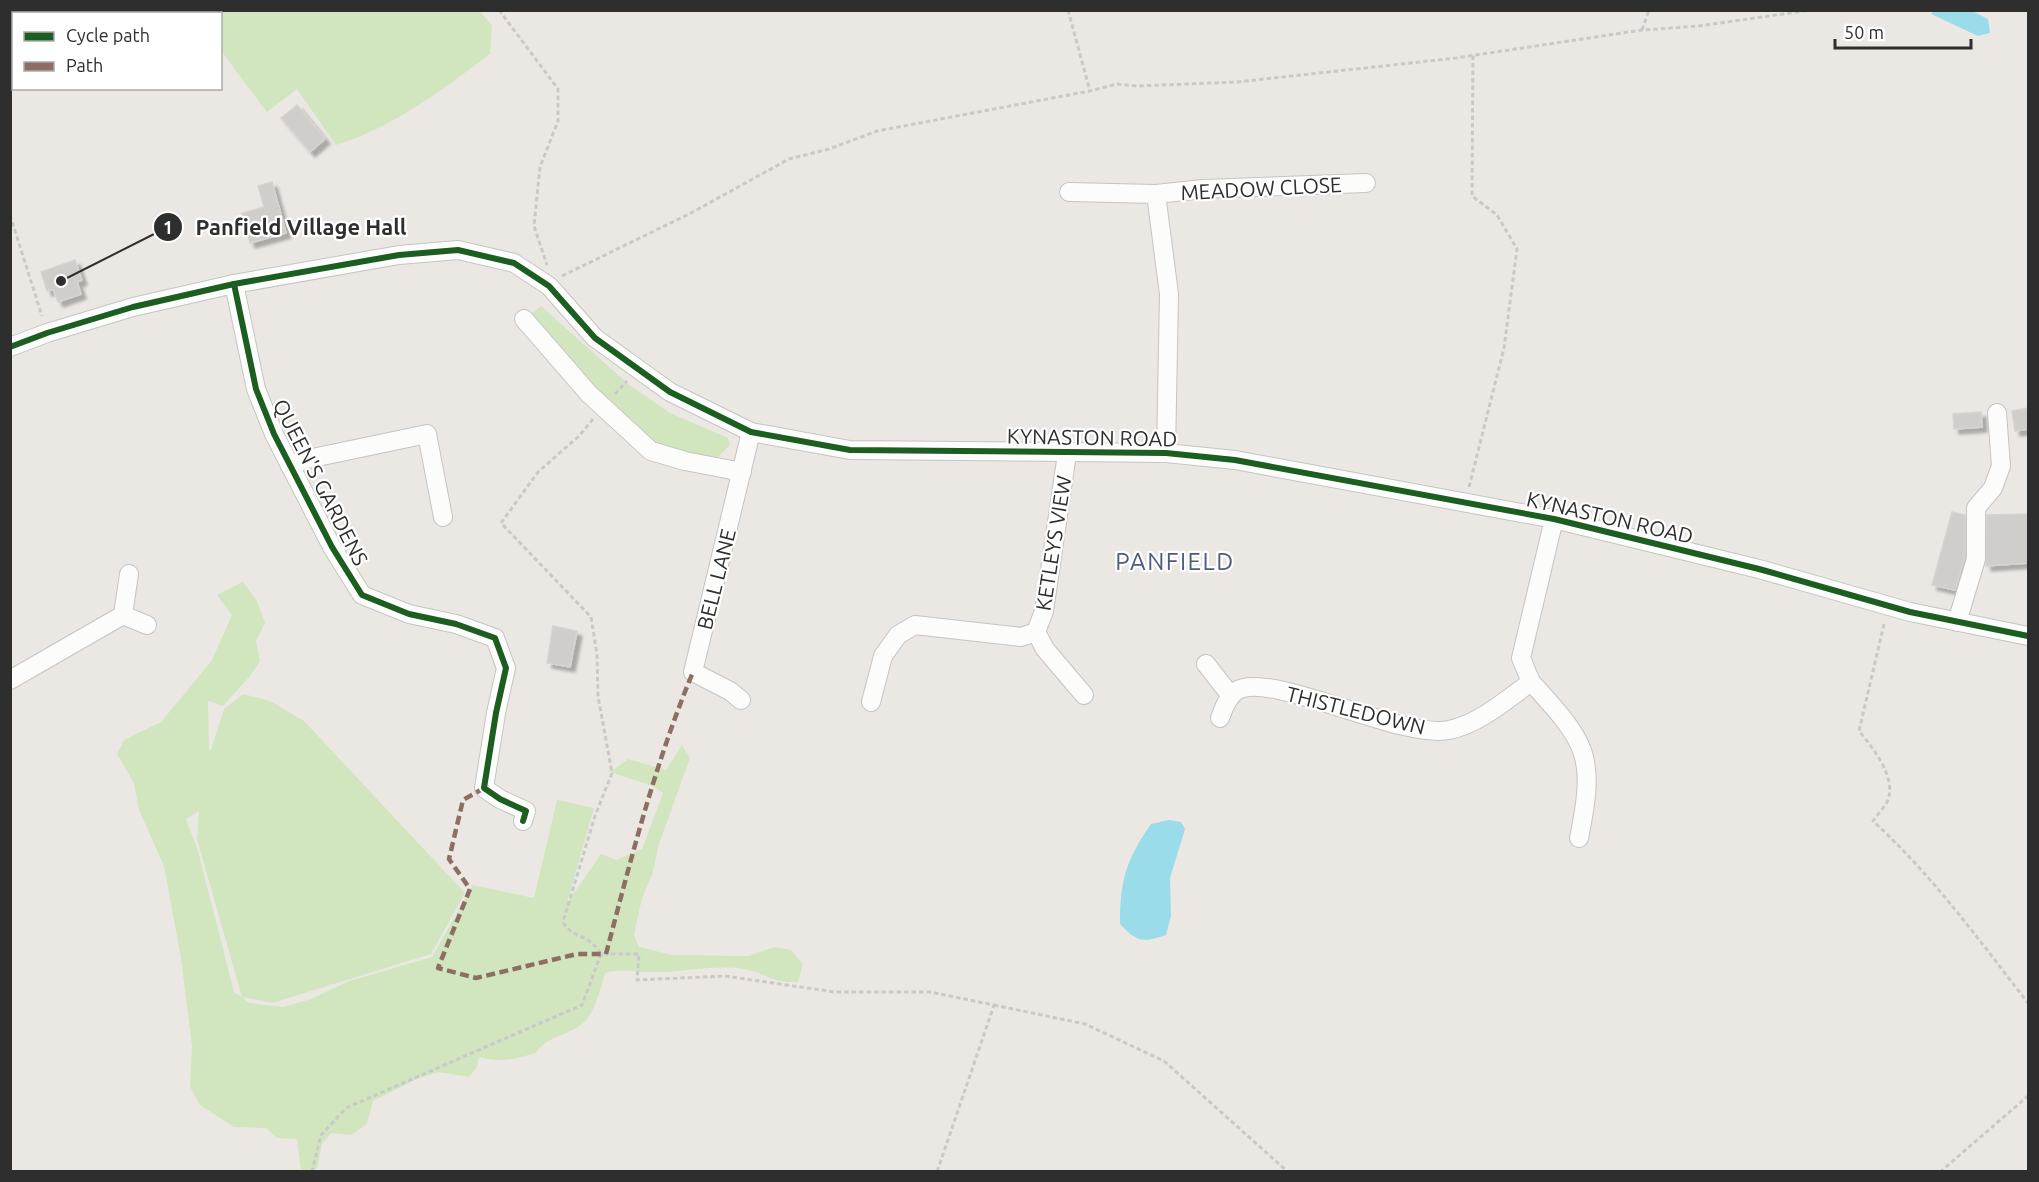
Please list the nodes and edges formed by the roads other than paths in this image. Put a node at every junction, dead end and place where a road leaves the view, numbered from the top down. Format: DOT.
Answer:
graph roads {
  1 [pos="1366,183"];
  2 [pos="1069,192"];
  3 [pos="1156,194"];
  4 [pos="234,284"];
  5 [pos="524,319"];
  6 [pos="10,347"];
  7 [pos="1997,412"];
  8 [pos="751,432"];
  9 [pos="1166,453"];
  10 [pos="1067,454"];
  11 [pos="290,466"];
  12 [pos="742,472"];
  13 [pos="443,517"];
  14 [pos="1554,519"];
  15 [pos="129,574"];
  16 [pos="123,615"];
  17 [pos="1957,622"];
  18 [pos="147,625"];
  19 [pos="1036,632"];
  20 [pos="2028,636"];
  21 [pos="1206,664"];
  22 [pos="10,680"];
  23 [pos="1531,682"];
  24 [pos="1084,695"];
  25 [pos="1231,696"];
  26 [pos="741,700"];
  27 [pos="871,702"];
  28 [pos="1220,718"];
  29 [pos="523,821"];
  30 [pos="1579,838"];
  1 -- 3 [label="street, MEADOW CLOSE"];
  2 -- 3 [label="street, MEADOW CLOSE"];
  3 -- 9 [label="street, MEADOW CLOSE"];
  4 -- 6 [label="street, KYNASTON ROAD"];
  4 -- 8 [label="street, KYNASTON ROAD"];
  4 -- 11 [label="street, QUEEN'S GARDENS"];
  5 -- 12 [label="street"];
  7 -- 17 [label="street"];
  8 -- 10 [label="street, KYNASTON ROAD"];
  8 -- 12 [label="street, BELL LANE"];
  9 -- 10 [label="street, KYNASTON ROAD"];
  9 -- 14 [label="street, KYNASTON ROAD"];
  10 -- 19 [label="street, KETLEYS VIEW"];
  11 -- 13 [label="street"];
  11 -- 29 [label="street, QUEEN'S GARDENS"];
  12 -- 26 [label="street, BELL LANE"];
  14 -- 17 [label="street, KYNASTON ROAD"];
  14 -- 23 [label="street"];
  15 -- 16 [label="street"];
  16 -- 18 [label="street"];
  16 -- 22 [label="street"];
  17 -- 20 [label="street, KYNASTON ROAD"];
  19 -- 24 [label="street, KETLEYS VIEW"];
  19 -- 27 [label="street, KETLEYS VIEW"];
  21 -- 25 [label="street"];
  23 -- 25 [label="street, THISTLEDOWN"];
  23 -- 30 [label="street"];
  25 -- 28 [label="street"];
}
